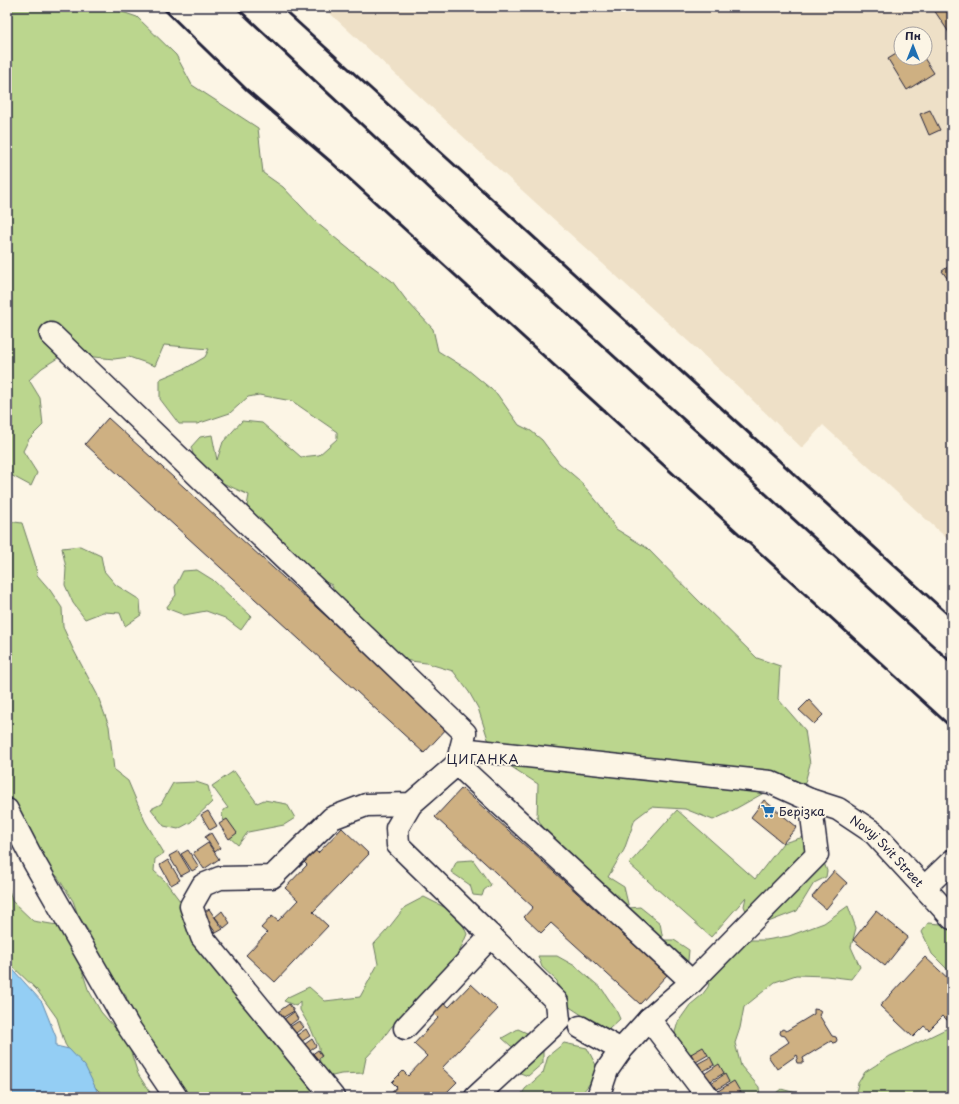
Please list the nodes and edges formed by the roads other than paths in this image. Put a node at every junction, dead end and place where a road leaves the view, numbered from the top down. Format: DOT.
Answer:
graph roads {
  1 [pos="51,334"];
  2 [pos="459,757"];
  3 [pos="810,800"];
  4 [pos="411,804"];
  5 [pos="7,810"];
  6 [pos="952,861"];
  7 [pos="925,887"];
  8 [pos="952,918"];
  9 [pos="491,936"];
  10 [pos="692,982"];
  11 [pos="649,1019"];
  12 [pos="580,1027"];
  13 [pos="405,1028"];
  14 [pos="621,1050"];
  15 [pos="176,1097"];
  16 [pos="333,1097"];
  17 [pos="476,1097"];
  18 [pos="598,1097"];
  19 [pos="708,1097"];
  1 -- 2 [label="street"];
  2 -- 3 [label="street, Novyi Svit Street"];
  2 -- 4 [label="street"];
  2 -- 10 [label="street"];
  3 -- 7 [label="street, Novyi Svit Street"];
  3 -- 10 [label="street"];
  4 -- 9 [label="street"];
  4 -- 16 [label="street"];
  5 -- 15 [label="street"];
  6 -- 7 [label="street"];
  7 -- 8 [label="street, Novyi Svit Street"];
  9 -- 13 [label="street"];
  9 -- 17 [label="street"];
  10 -- 11 [label="street"];
  11 -- 14 [label="street"];
  11 -- 19 [label="street"];
  12 -- 14 [label="street"];
  14 -- 18 [label="street"];
}
